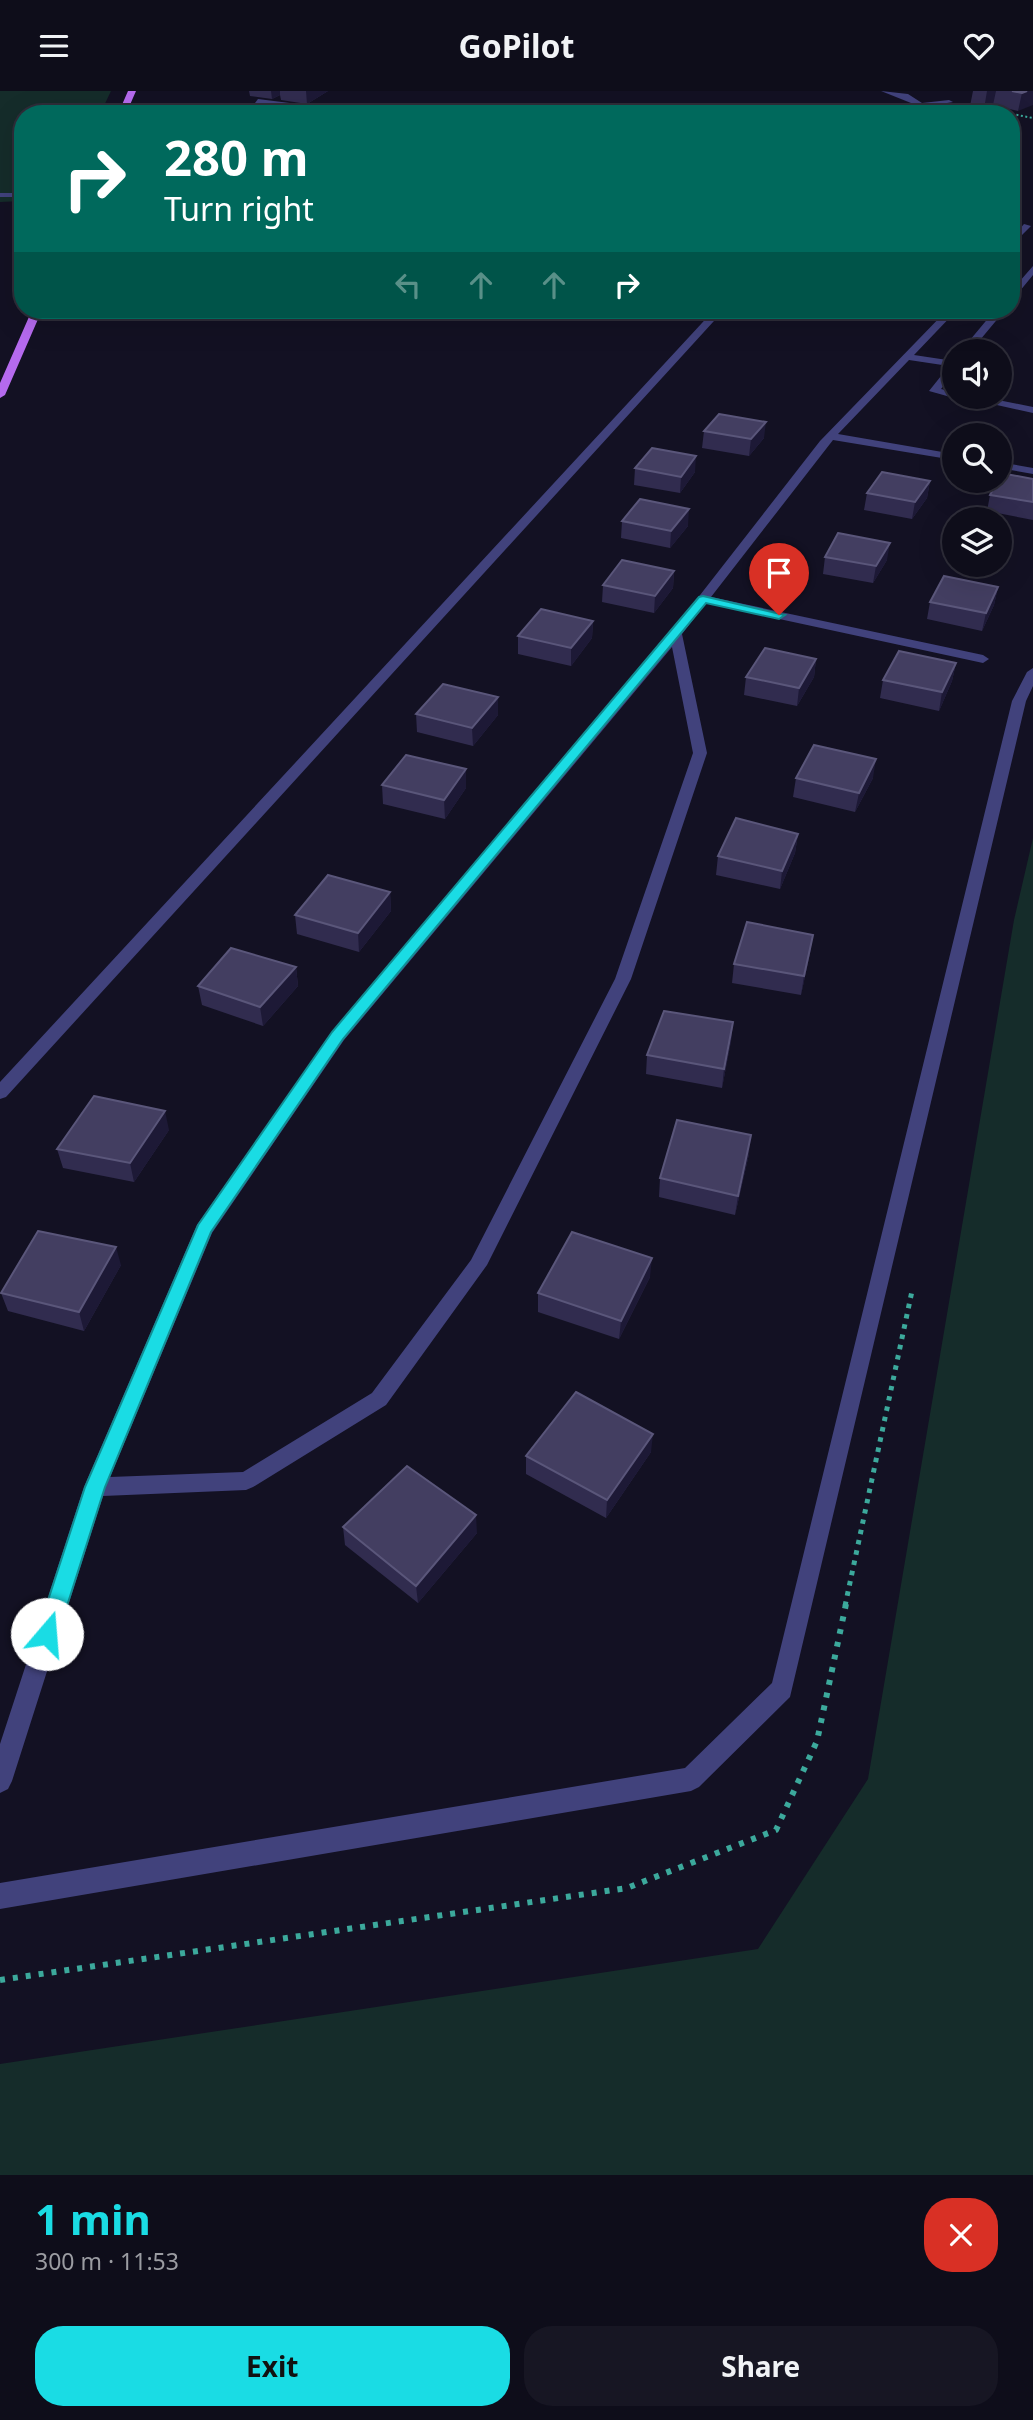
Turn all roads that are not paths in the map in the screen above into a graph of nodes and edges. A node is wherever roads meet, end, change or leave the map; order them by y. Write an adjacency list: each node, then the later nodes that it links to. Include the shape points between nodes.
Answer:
1 (885, 91): 5 (lane)
2 (258, 101): 4 (lane)
3 (949, 101): 5 (lane)
4 (290, 105)
5 (921, 105)
6 (1022, 268): 7 (lane)
7 (1033, 269): 8 (lane)
8 (1020, 285)
9 (33, 319): 18 (main road)
10 (711, 319): 29 (lane)
11 (943, 319): 14 (lane)
12 (992, 319): 13 (lane)
13 (976, 339)
14 (908, 357): 15 (lane); 21 (lane)
15 (942, 363)
16 (942, 381): 17 (lane, via 934,391)
17 (942, 393)
18 (0, 395)
19 (1012, 406): 20 (lane)
20 (1033, 410)
21 (831, 436): 22 (lane); 25 (lane)
22 (942, 455)
23 (1012, 467): 24 (lane)
24 (1033, 471)
25 (703, 599): 26 (lane); 27 (lane)
26 (676, 634): 30 (lane, via 338,1035 204,1230); 30 (lane, via 700,753 623,979 478,1265 379,1399 246,1481)
27 (983, 659)
28 (1033, 672): 32 (lane, via 1019,701 782,1689 691,1779)
29 (0, 1093)
30 (95, 1487): 31 (lane)
31 (0, 1781)
32 (0, 1896)

